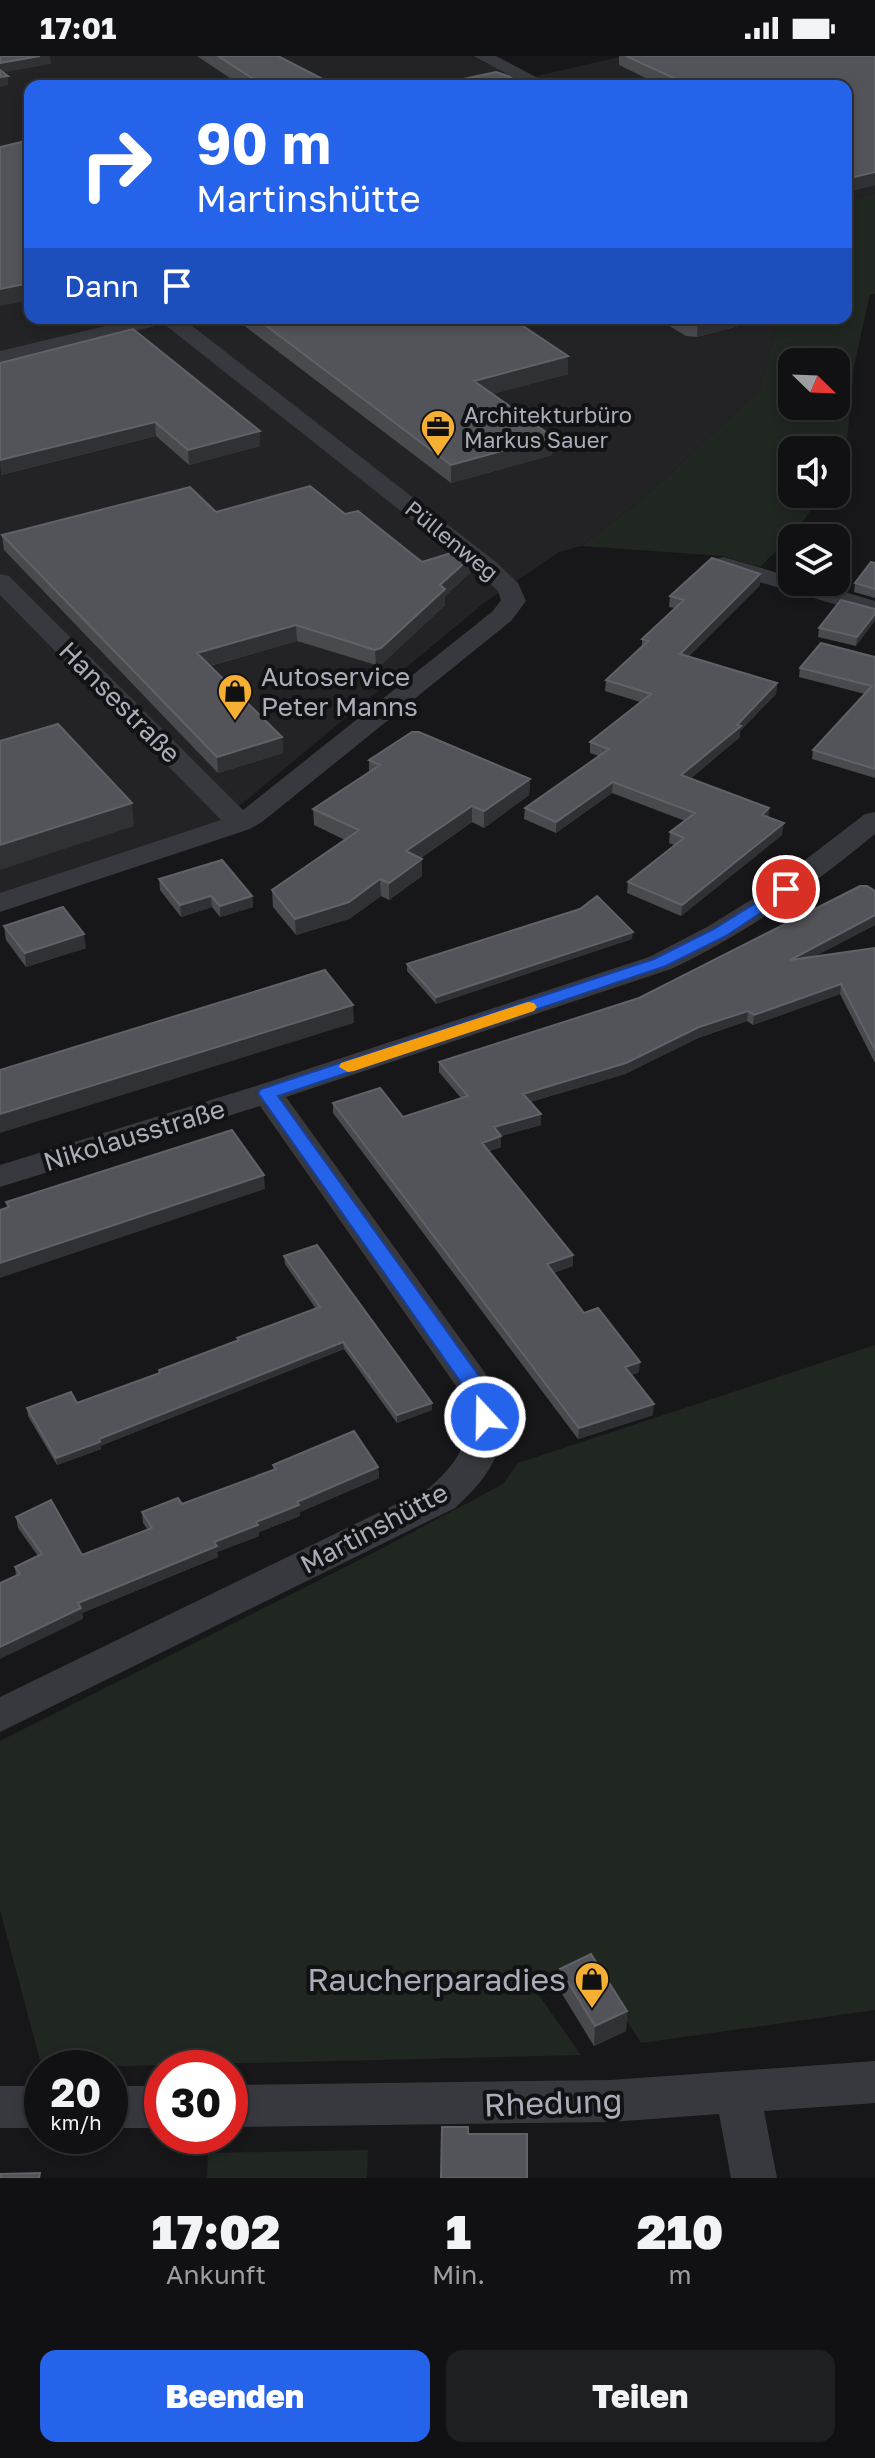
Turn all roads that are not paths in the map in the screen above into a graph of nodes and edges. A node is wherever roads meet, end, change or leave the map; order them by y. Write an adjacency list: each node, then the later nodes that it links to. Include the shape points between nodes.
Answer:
1 (482, 56): 2 (street)
2 (532, 80)
3 (141, 324): 5 (street)
4 (175, 324): 9 (street, Püllenweg, via 487,567 513,596 512,607 502,616)
5 (0, 357)
6 (724, 564): 8 (street)
7 (0, 581): 9 (street, Hansestraße)
8 (875, 609)
9 (240, 823): 11 (street, Püllenweg)
10 (873, 827): 12 (street, via 776,896 682,953)
11 (0, 903)
12 (267, 1093): 13 (street, Nikolausstraße); 14 (street, Martinshütte, via 472,1382 485,1417 474,1468 442,1498)
13 (0, 1176)
14 (0, 1716)
15 (875, 2082): 16 (street, Rhedung)
16 (738, 2093): 17 (street, Rhedung, via 519,2104); 20 (street)
17 (248, 2106)
18 (0, 2107): 19 (street)
19 (24, 2107)
20 (754, 2178)

